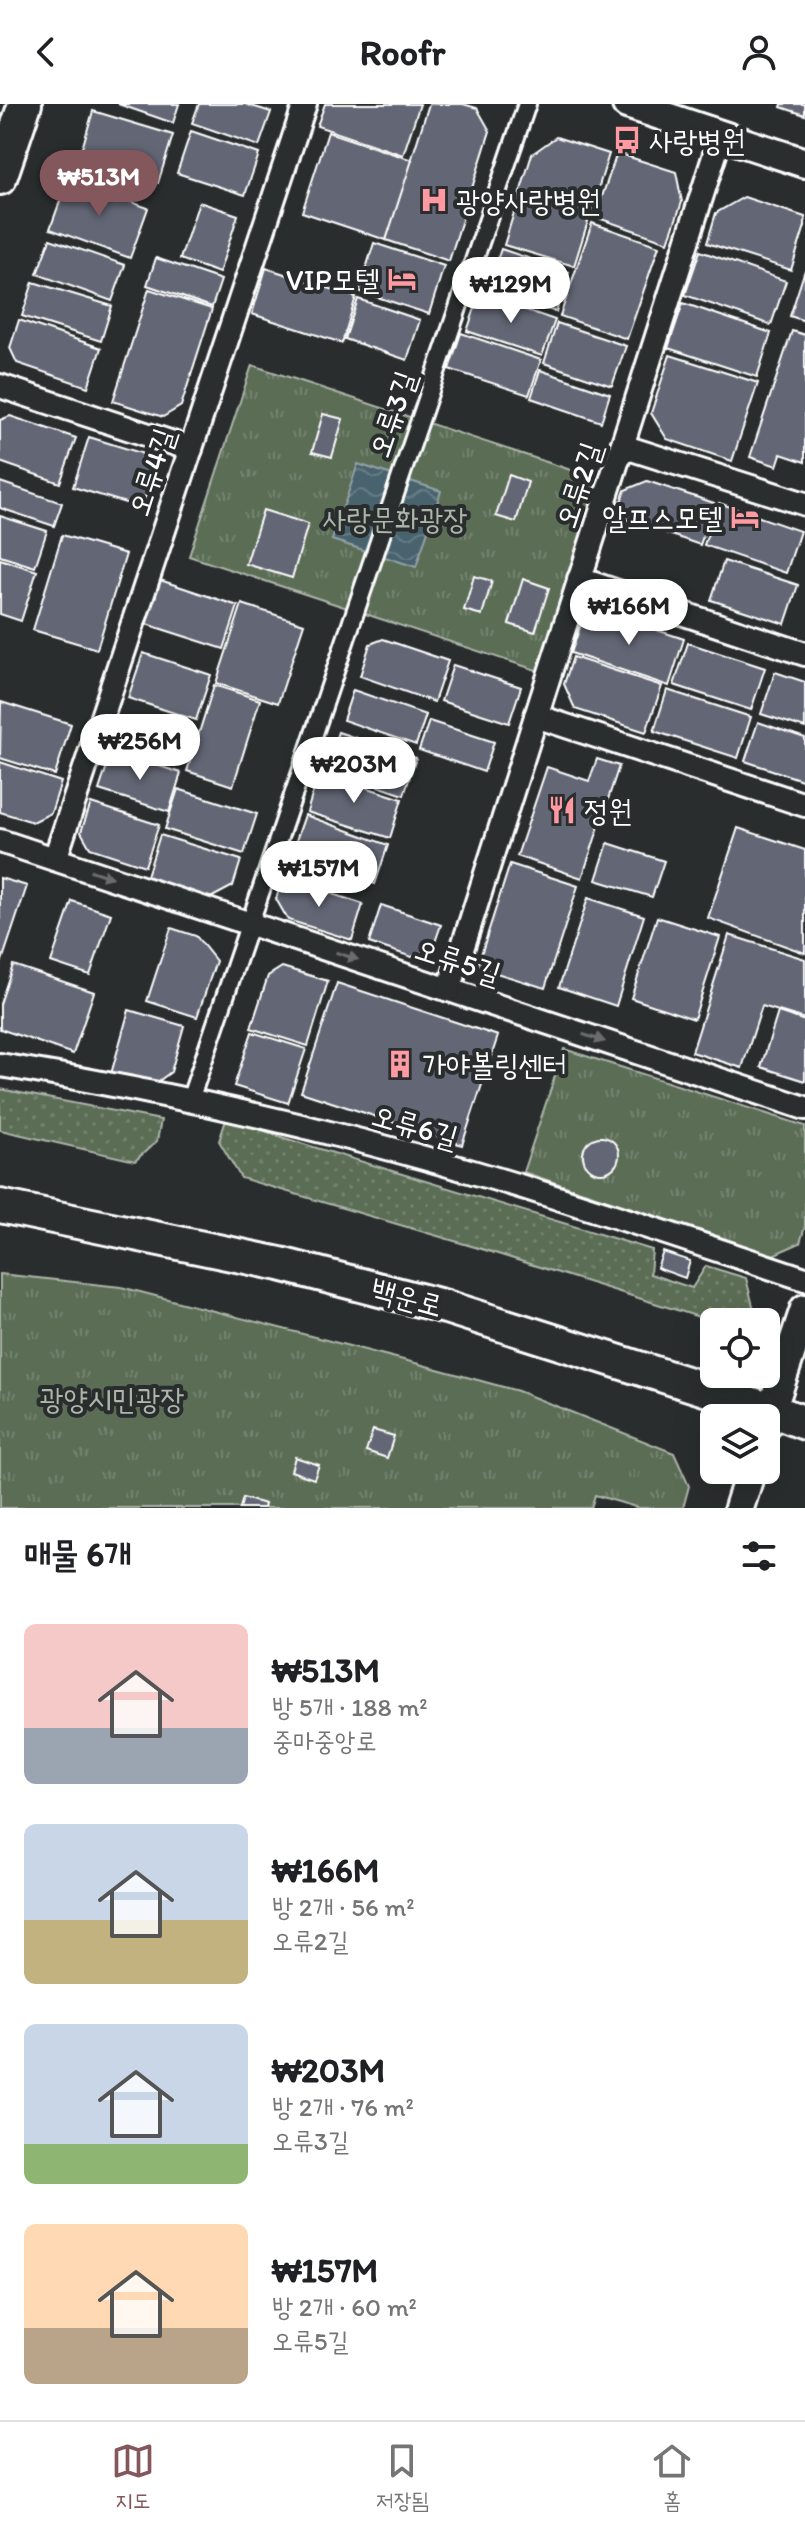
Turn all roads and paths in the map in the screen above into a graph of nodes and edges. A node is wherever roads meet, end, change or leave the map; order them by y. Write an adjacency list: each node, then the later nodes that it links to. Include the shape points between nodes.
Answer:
1 (25, 104): 7 (main road)
2 (305, 104): 10 (street, 오류4길)
3 (527, 104): 18 (street, 오류3길)
4 (627, 104): 5 (street)
5 (721, 135): 6 (street); 9 (street, 오류2길)
6 (805, 163)
7 (0, 178)
8 (0, 386): 10 (street)
9 (622, 446): 11 (street); 12 (street, 오류2길)
10 (191, 449): 17 (street, 오류4길)
11 (805, 504)
12 (579, 579): 13 (street); 14 (street, 오류2길)
13 (805, 654)
14 (536, 716): 15 (street); 19 (street, 오류2길)
15 (805, 805)
16 (0, 841): 17 (street, 오류5길)
17 (55, 859): 18 (street, 오류5길, one-way to 18)
18 (249, 924): 19 (street, 오류5길, one-way to 19); 21 (street, 오류3길)
19 (449, 990): 22 (street, 오류5길, one-way to 22)
20 (0, 1065): 21 (street, 오류6길)
21 (190, 1100): 24 (street, 오류6길, via 350,1138 562,1199)
22 (805, 1108)
23 (0, 1206): 26 (main road, 백운로, via 280,1264 401,1295)
24 (805, 1279)
25 (805, 1309): 27 (street)
26 (727, 1404)
27 (774, 1404)
28 (780, 1420): 29 (main road, 백운로)
29 (805, 1423)
30 (747, 1484): 31 (street)
31 (739, 1508)

